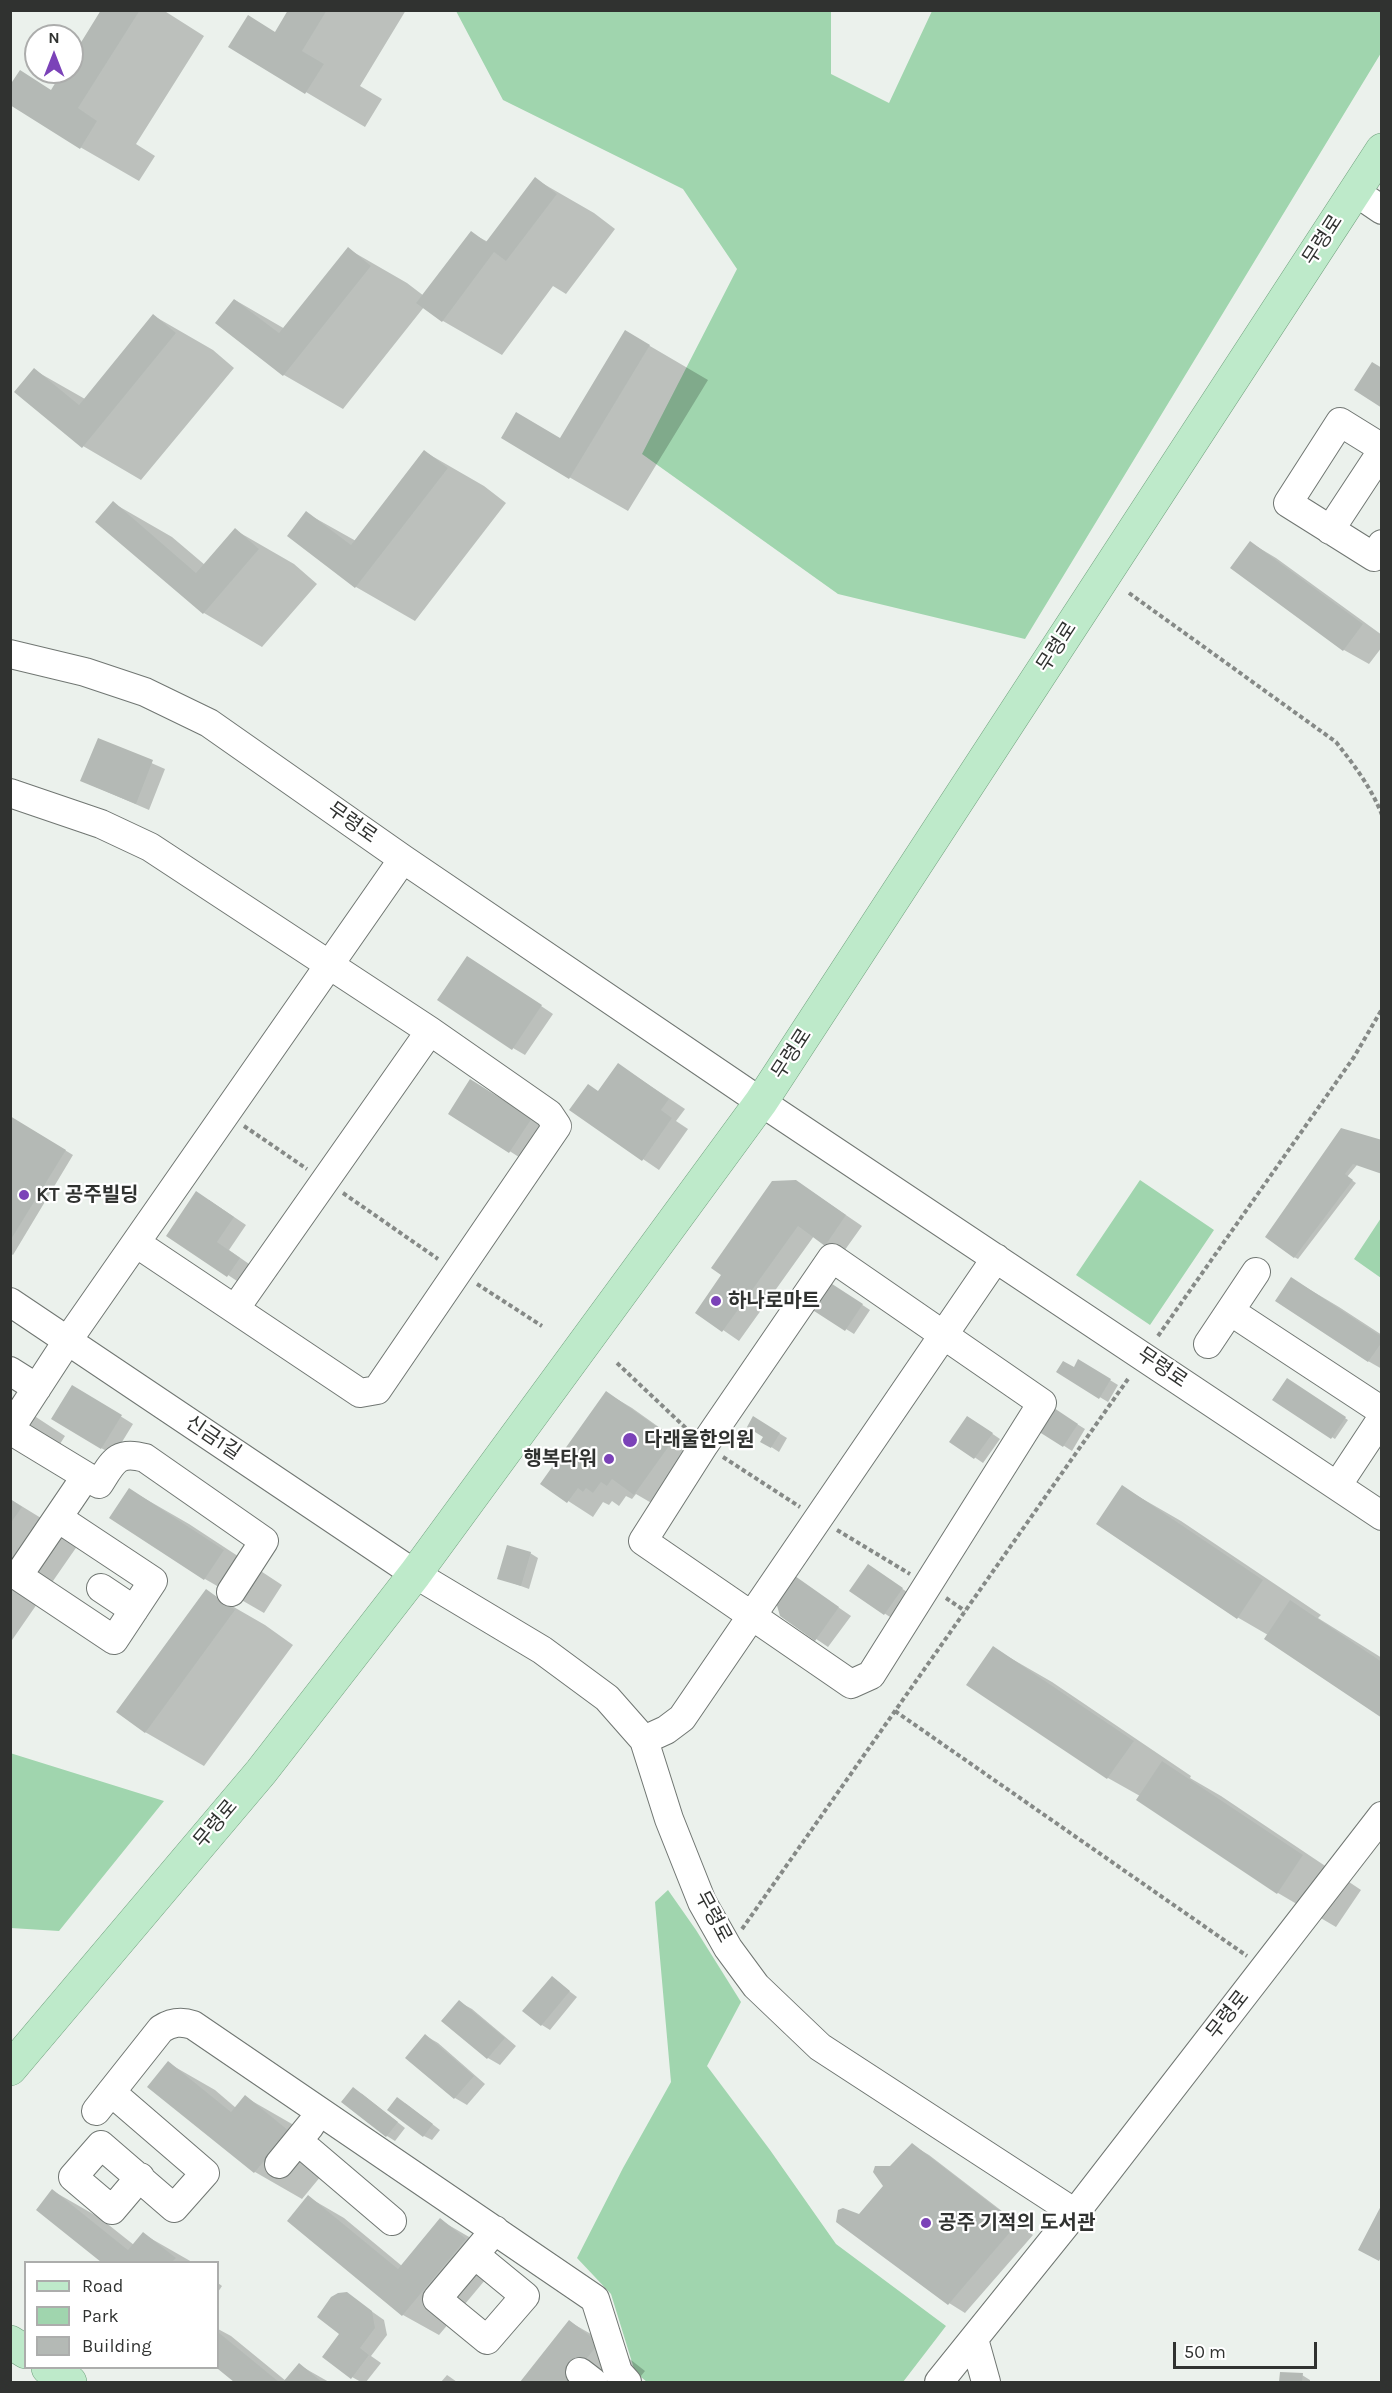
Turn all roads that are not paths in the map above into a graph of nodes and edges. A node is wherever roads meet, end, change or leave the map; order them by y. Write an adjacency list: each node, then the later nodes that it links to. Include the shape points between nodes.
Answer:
1 (1382, 150): 2 (main road, 무령로)
2 (1354, 191): 3 (street); 12 (main road, 무령로)
3 (1382, 210)
4 (1382, 449): 5 (street); 5 (street, via 1340,422 1288,503)
5 (1330, 530): 6 (street, via 1374,557)
6 (1382, 544)
7 (10, 654): 9 (street, 무령로, via 145,692 209,723)
8 (10, 793): 10 (street, via 101,824 150,847)
9 (403, 859): 10 (street); 12 (street, 무령로)
10 (330, 965): 11 (street); 13 (street)
11 (430, 1031): 17 (street); 17 (street, via 549,1114 557,1126 377,1390 360,1393)
12 (760, 1102): 14 (street, 무령로); 30 (main road, 무령로)
13 (136, 1243): 17 (street); 20 (street)
14 (996, 1258): 19 (street); 27 (street, 무령로)
15 (1256, 1272): 18 (street)
16 (10, 1302): 20 (street, 신금1길)
17 (235, 1309)
18 (1230, 1311): 21 (street); 24 (street)
19 (943, 1335): 35 (street); 35 (street, via 1042,1403 871,1675 851,1684); 35 (street, via 832,1258 704,1445 643,1541)
20 (68, 1340): 23 (street); 30 (street, 신금1길)
21 (1208, 1344)
22 (10, 1371): 23 (street)
23 (37, 1388): 25 (street)
24 (1380, 1423): 27 (street)
25 (10, 1429): 26 (street)
26 (86, 1476): 29 (street); 33 (street, via 99,1484 120,1457 132,1454 145,1458 264,1541)
27 (1337, 1486): 28 (street, 무령로)
28 (1382, 1516)
29 (58, 1518): 31 (street); 34 (street, via 153,1581)
30 (416, 1574): 36 (street, 무령로, via 551,1657 607,1698); 38 (main road, 무령로, via 261,1772)
31 (14, 1582): 34 (street, via 114,1640)
32 (101, 1588): 34 (street)
33 (231, 1592)
34 (134, 1610)
35 (754, 1616): 36 (street, via 682,1718)
36 (644, 1740): 43 (street, 무령로, via 669,1819 702,1902 728,1948 756,1986 820,2047)
37 (1382, 1816): 43 (street, 무령로)
38 (10, 2069)
39 (321, 2112): 40 (street); 42 (street, via 193,2025 168,2025 104,2102 205,2173 174,2208); 45 (street)
40 (298, 2141): 41 (street); 44 (street)
41 (279, 2164)
42 (140, 2177)
43 (1075, 2214): 47 (street, 무령로)
44 (392, 2221)
45 (495, 2230): 46 (street); 51 (street, via 595,2299)
46 (476, 2255)
47 (974, 2339): 53 (street, 무령로); 54 (street)
48 (10, 2342): 49 (main road)
49 (24, 2351)
50 (51, 2369): 52 (main road)
51 (605, 2378)
52 (70, 2382)
53 (939, 2382)
54 (986, 2382)

